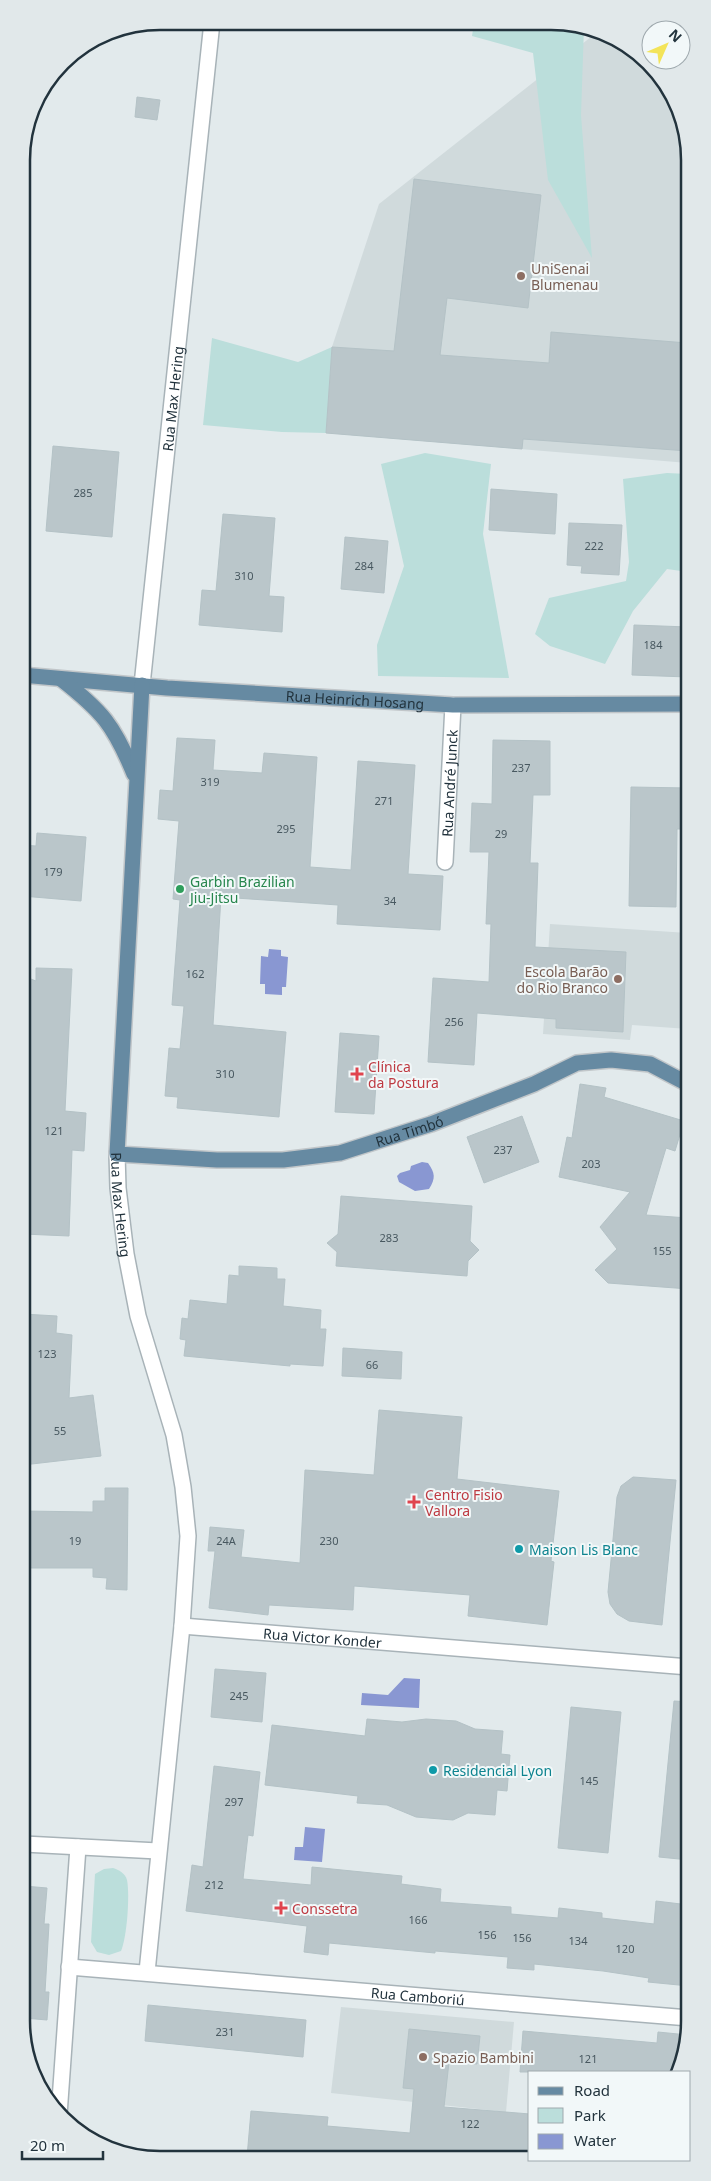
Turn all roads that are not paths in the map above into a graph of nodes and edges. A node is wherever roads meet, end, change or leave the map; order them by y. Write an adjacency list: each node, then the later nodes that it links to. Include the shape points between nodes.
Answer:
1 (211, 30): 4 (street, Rua Max Hering)
2 (30, 676): 3 (main road, Rua Heinrich Hosang)
3 (60, 678): 4 (main road, Rua Heinrich Hosang); 7 (main road, Rua Max Hering, via 109,722)
4 (142, 686): 6 (main road, Rua Heinrich Hosang); 7 (main road, Rua Max Hering)
5 (681, 704): 6 (main road, Rua Heinrich Hosang)
6 (453, 705): 8 (street, Rua André Junck)
7 (136, 778): 10 (main road, Rua Max Hering)
8 (445, 862)
9 (681, 1080): 10 (main road, Rua Timbó, via 650,1064 611,1060 577,1063 534,1084 431,1124 340,1153 283,1160)
10 (117, 1154): 11 (street, Rua Max Hering, via 126,1254 138,1316 174,1435 183,1487 188,1536)
11 (182, 1626): 12 (street, Rua Victor Konder); 15 (street)
12 (681, 1666)
13 (30, 1844): 14 (street)
14 (78, 1847): 15 (street); 16 (street)
15 (158, 1851): 17 (street)
16 (70, 1966): 17 (street, Rua Camboriú); 19 (street)
17 (147, 1972): 18 (street, Rua Camboriú)
18 (681, 2017)
19 (61, 2104)

